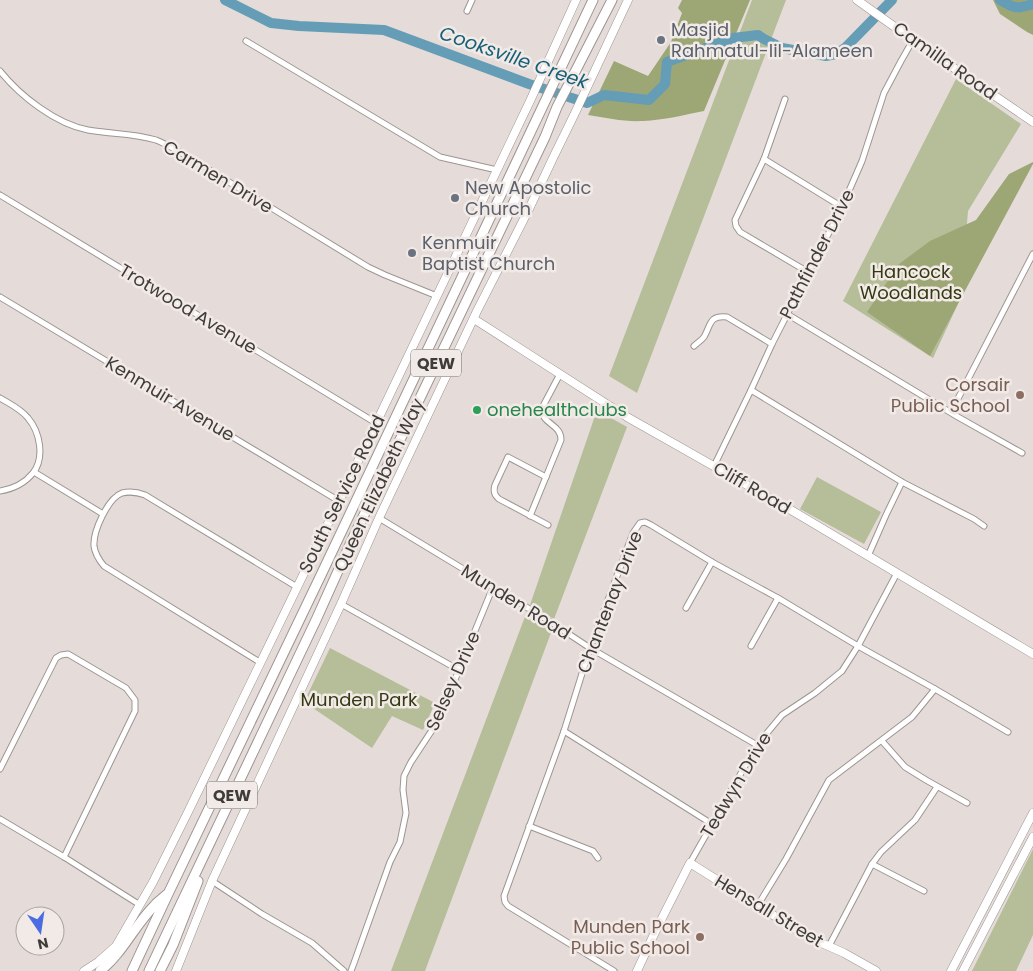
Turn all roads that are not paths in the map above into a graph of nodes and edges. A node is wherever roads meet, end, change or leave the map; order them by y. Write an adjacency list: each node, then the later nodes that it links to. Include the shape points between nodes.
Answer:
1 (472, 0): 7 (street)
2 (576, 0): 14 (street, South Service Road)
3 (593, 0): 76 (highway, Queen Elizabeth Way / QEW)
4 (612, 0): 66 (highway, Queen Elizabeth Way / QEW, via 557,107)
5 (628, 0): 22 (street)
6 (857, 0): 8 (street, Camilla Road)
7 (466, 11)
8 (913, 40): 12 (street, Camilla Road); 16 (street, Pathfinder Drive, via 884,93 862,161)
9 (246, 41): 14 (street, via 440,157)
10 (0, 71): 19 (street, Carmen Drive, via 21,93 54,117 79,128 156,140 368,267)
11 (786, 99): 13 (street)
12 (1033, 122)
13 (764, 159): 16 (street); 18 (street, via 735,220 736,226 740,232)
14 (497, 170): 19 (street, South Service Road)
15 (0, 195): 29 (street, Trotwood Avenue)
16 (842, 207): 18 (street, Pathfinder Drive)
17 (1033, 254): 28 (street)
18 (808, 272): 21 (street, Pathfinder Drive)
19 (437, 296): 29 (street, South Service Road)
20 (0, 297): 36 (street, Kenmuir Avenue)
21 (787, 314): 23 (street, Pathfinder Drive); 28 (street)
22 (474, 319): 25 (street, Cliff Road); 39 (street)
23 (772, 344): 24 (street, via 722,316 711,321 703,339); 26 (street, Pathfinder Drive)
24 (694, 346)
25 (560, 374): 31 (street, Cliff Road, via 626,417); 33 (street, via 542,410 544,418 562,437)
26 (751, 390): 31 (street, Pathfinder Drive); 34 (street)
27 (0, 398): 32 (street, via 22,412 34,426 40,454)
28 (951, 412): 30 (street)
29 (376, 423): 36 (street, South Service Road)
30 (1022, 452)
31 (714, 466): 42 (street, Cliff Road)
32 (34, 472): 35 (street, via 18,485); 37 (street)
33 (546, 476): 38 (street); 38 (street, via 508,457 495,486 499,499)
34 (902, 482): 41 (street); 42 (street)
35 (0, 491)
36 (339, 501): 45 (street, South Service Road)
37 (103, 514): 45 (street, via 117,495 140,493); 54 (street, via 94,546 104,566)
38 (530, 516): 40 (street)
39 (379, 518): 46 (street, Munden Road); 48 (street)
40 (548, 525)
41 (984, 526)
42 (868, 556): 44 (street, Cliff Road)
43 (712, 562): 47 (street, Chantenay Drive); 49 (street); 52 (street, Chantenay Drive, via 651,525 640,523 633,533)
44 (897, 573): 51 (street, Tedwyn Drive); 53 (street, Cliff Road)
45 (297, 587): 54 (street, South Service Road)
46 (493, 587): 52 (street, Munden Road); 55 (street, Selsey Drive)
47 (778, 598): 50 (street); 51 (street, Chantenay Drive)
48 (341, 604): 55 (street); 74 (street)
49 (686, 608)
50 (751, 646)
51 (858, 646): 56 (street, Chantenay Drive); 60 (street, Tedwyn Drive, via 842,671 782,716)
52 (590, 648): 57 (street, Chantenay Drive); 60 (street, Munden Road)
53 (1033, 654)
54 (261, 662): 77 (street, South Service Road)
55 (459, 670): 87 (street, Selsey Drive, via 438,722 404,776 406,813 400,842)
56 (935, 689): 58 (street, Chantenay Drive); 59 (street, via 912,717)
57 (564, 731): 67 (street); 68 (street, Chantenay Drive)
58 (1008, 732)
59 (882, 740): 62 (street, via 905,766); 78 (street, via 829,780)
60 (757, 745): 67 (street, Tedwyn Drive)
61 (0, 769): 70 (street, via 56,658 61,654 68,654 126,688 135,700 135,711)
62 (937, 786): 63 (street); 73 (street, via 915,820)
63 (968, 802)
64 (1033, 813): 91 (street)
65 (0, 819): 70 (street)
66 (220, 823): 83 (highway, Queen Elizabeth Way / QEW); 84 (highway)
67 (712, 824): 72 (street, Tedwyn Drive)
68 (529, 826): 71 (street, via 593,851); 88 (street, Chantenay Drive, via 504,896 505,902)
69 (1033, 837): 92 (street)
70 (64, 857): 77 (street)
71 (598, 858)
72 (690, 863): 78 (street, Hensall Street); 89 (street, Tedwyn Drive)
73 (872, 864): 75 (street); 79 (street)
74 (212, 881): 85 (street); 86 (street, via 312,943)
75 (924, 891)
76 (168, 894): 81 (highway, via 153,906 122,949); 82 (highway, Queen Elizabeth Way / QEW)
77 (140, 905): 80 (street, South Service Road, via 116,946)
78 (758, 905): 79 (street, Hensall Street, via 808,937)
79 (829, 946): 90 (street, Hensall Street)
80 (84, 971)
81 (100, 971)
82 (132, 971)
83 (149, 971)
84 (160, 971)
85 (176, 971)
86 (344, 971)
87 (351, 971)
88 (614, 971)
89 (637, 971)
90 (876, 971)
91 (951, 971)
92 (963, 971)

